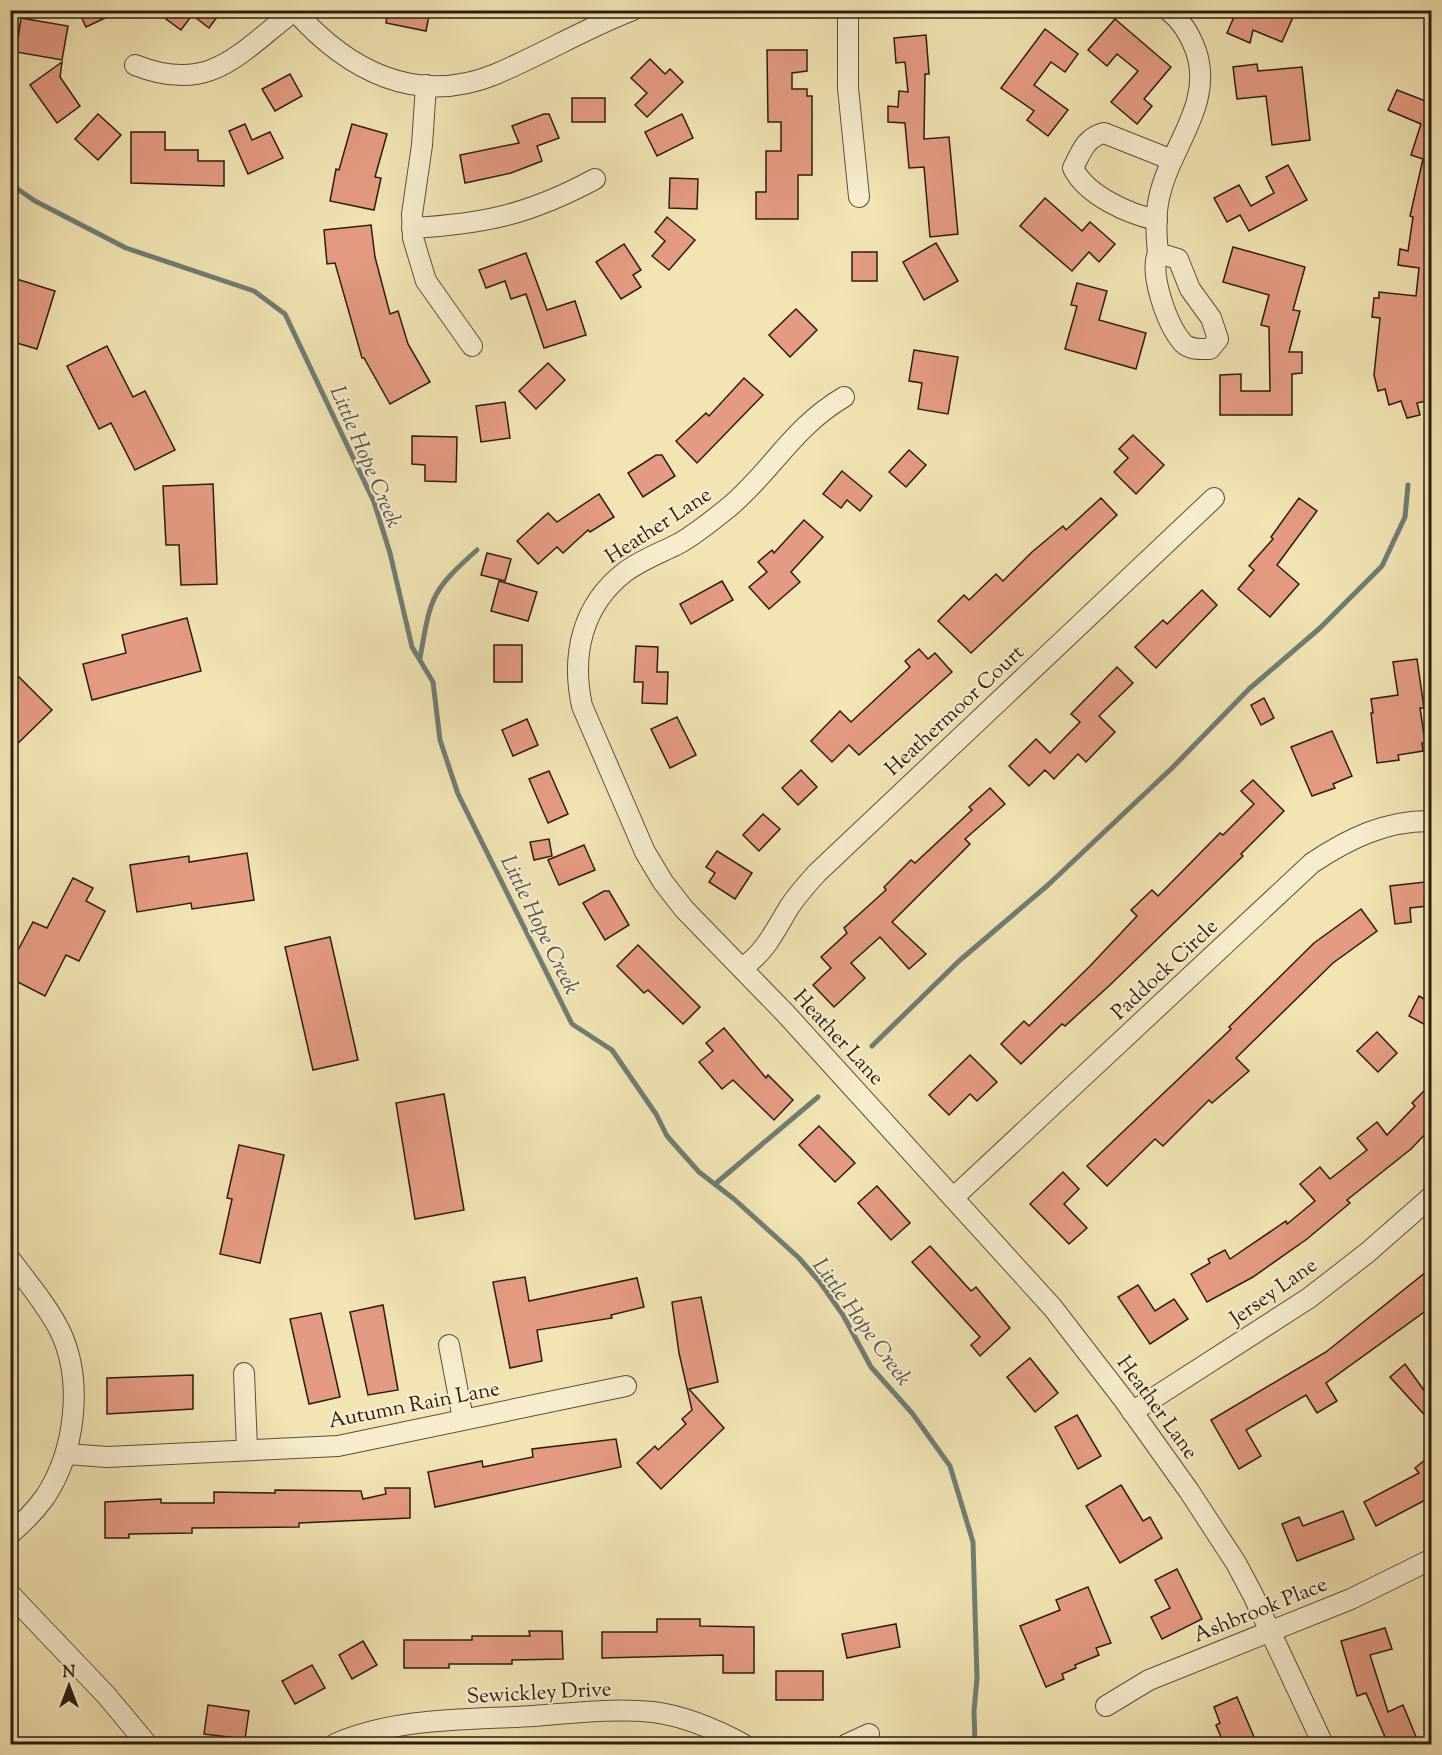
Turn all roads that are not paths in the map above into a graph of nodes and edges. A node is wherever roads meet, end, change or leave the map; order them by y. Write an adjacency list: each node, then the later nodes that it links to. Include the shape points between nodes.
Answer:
1 (633, 10): 6 (street, via 494,75 466,83)
2 (848, 10): 9 (street, via 848,88)
3 (294, 11): 5 (street, via 220,67 201,75 176,77); 6 (street, via 343,57 400,82)
4 (1178, 13): 7 (street, via 1191,36 1202,70 1199,101)
5 (135, 65)
6 (426, 85): 11 (street)
7 (1172, 160): 10 (street, via 1159,198); 10 (street, via 1104,133 1089,141 1073,168 1078,179 1099,194 1137,216)
8 (595, 179): 11 (street, via 552,202 517,214 454,226)
9 (859, 197)
10 (1157, 220): 12 (street)
11 (412, 228): 13 (street, via 426,281)
12 (1158, 253): 12 (street, via 1154,264 1167,315 1183,343 1193,349 1210,349 1218,339 1211,318 1190,290 1178,259)
13 (472, 346)
14 (844, 397): 17 (street, Heather Lane, via 799,430 729,507 679,544 634,566 607,588 593,609 578,647 577,683 582,706 645,852 684,909)
15 (1215, 498): 17 (street, Heathermoor Court, via 817,873 793,902 768,945)
16 (1431, 821): 19 (street, Paddock Circle, via 1386,826 1357,836 1312,863)
17 (742, 968): 19 (street, Heather Lane)
18 (1431, 1196): 24 (street, Jersey Lane, via 1309,1298)
19 (953, 1198): 24 (street, Heather Lane, via 1061,1317)
20 (10, 1259): 27 (street, via 59,1330 68,1353 72,1407)
21 (449, 1345): 25 (street)
22 (244, 1373): 26 (street)
23 (626, 1386): 25 (street, Autumn Rain Lane)
24 (1132, 1412): 31 (street, Heather Lane, via 1236,1563)
25 (463, 1419): 26 (street, Autumn Rain Lane, via 394,1437 338,1446)
26 (247, 1449): 27 (street, Autumn Rain Lane, via 107,1457)
27 (67, 1454): 28 (street, via 46,1496)
28 (10, 1534)
29 (1431, 1559): 31 (street, Ashbrook Place, via 1351,1599)
30 (10, 1594): 35 (street)
31 (1270, 1630): 32 (street, Ashbrook Place, via 1149,1680); 39 (street, Heather Lane)
32 (1106, 1706)
33 (869, 1734): 38 (street)
34 (716, 1738): 36 (street, Sewickley Drive, via 684,1718 617,1710 415,1723); 37 (street, Sewickley Drive)
35 (147, 1744)
36 (336, 1744)
37 (743, 1744)
38 (847, 1744)
39 (1323, 1744)

